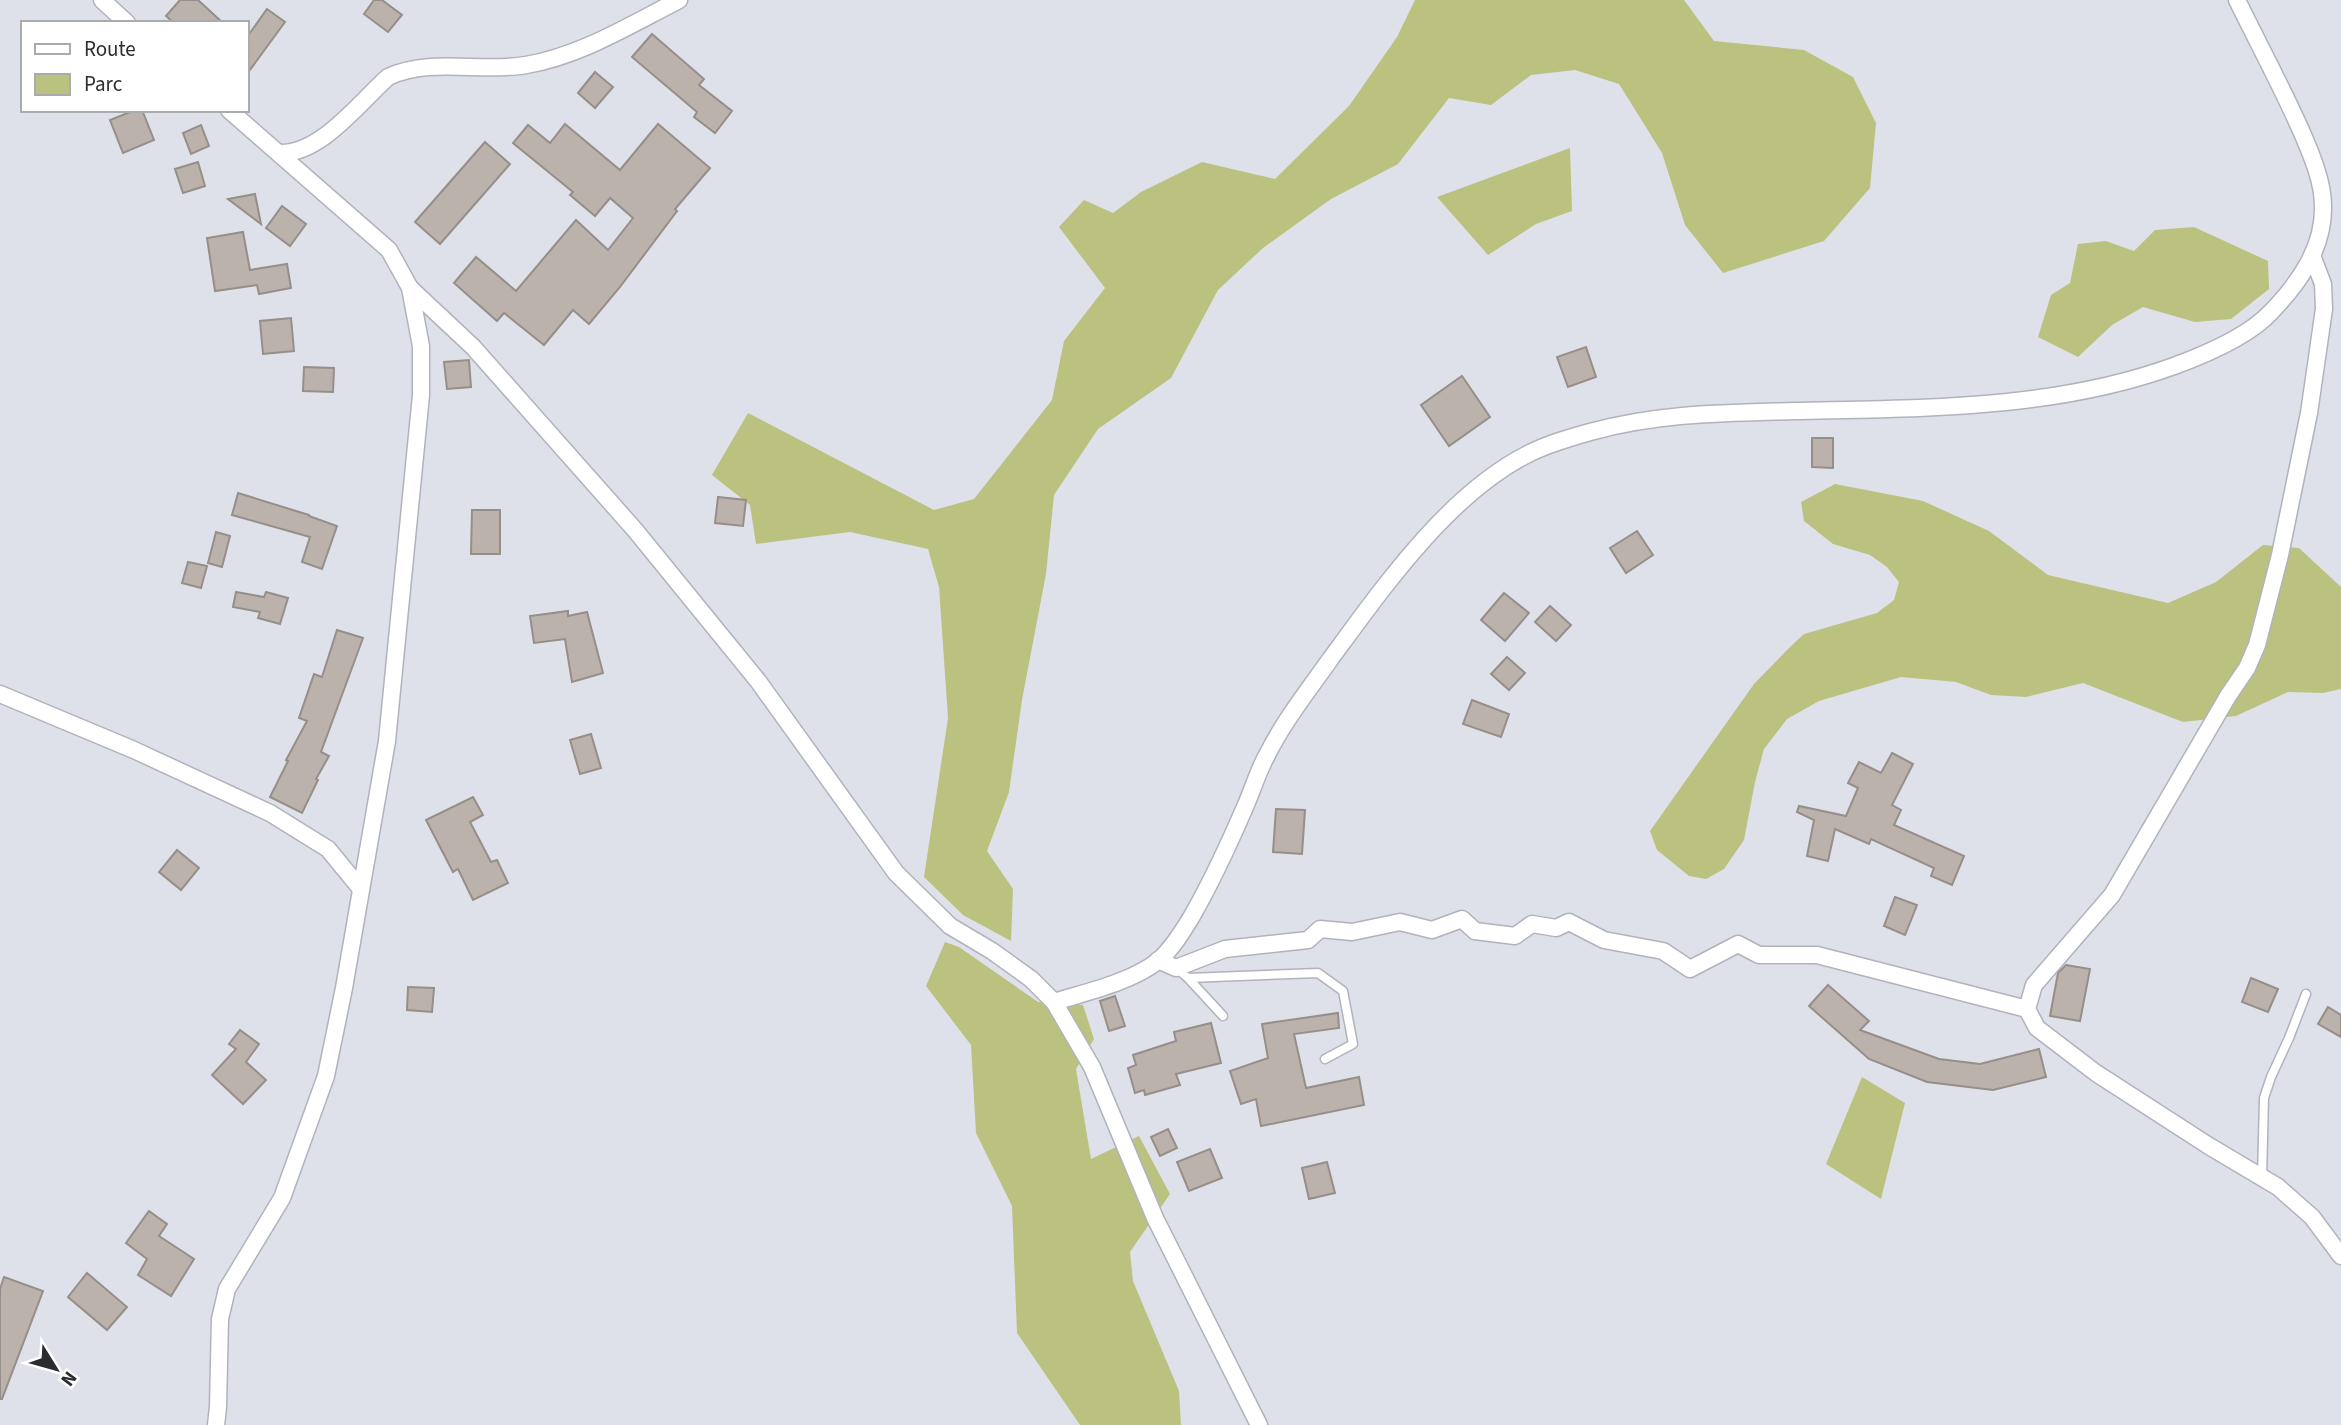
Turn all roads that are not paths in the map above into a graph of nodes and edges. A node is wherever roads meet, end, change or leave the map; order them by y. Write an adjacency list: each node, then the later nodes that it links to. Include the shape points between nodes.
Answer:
1 (102, 0): 4 (street)
2 (679, 0): 6 (street, via 562,57 525,66 402,70 388,77 314,144)
3 (2237, 0): 7 (street, via 2314,160 2324,203)
4 (125, 21)
5 (231, 112): 6 (street)
6 (279, 153): 8 (street, via 389,250)
7 (2313, 258): 11 (street, via 2268,316 2213,352 2100,389 1950,406 1694,414 1629,422 1530,453 1492,476 1443,518 1292,712 1265,757 1200,901 1181,935); 15 (street, via 2323,284 2319,348 2285,529 2257,645 2119,885 2034,985)
8 (410, 288): 10 (street, via 421,346 421,396 387,741); 14 (street, via 473,347 635,530 758,681 896,873 950,926 1031,979)
9 (0, 694): 10 (street, via 270,813 328,849)
10 (360, 888): 20 (street, via 326,1076 282,1198 226,1289 220,1319)
11 (1158, 960): 12 (street); 14 (street, via 1118,982)
12 (1182, 973): 15 (street, via 1225,949 1307,940 1320,929 1352,932 1400,922 1432,930 1462,919 1475,931 1515,936 1532,925 1556,928 1569,922 1604,940 1663,951 1689,970 1738,944 1759,955 1817,955); 16 (lane); 17 (lane, via 1318,973 1343,991 1353,1044)
13 (2306, 993): 18 (lane, via 2264,1098)
14 (1054, 1002): 21 (street, via 1092,1067 1155,1218)
15 (2027, 1009): 18 (street, via 2037,1028 2096,1073)
16 (1223, 1016)
17 (1325, 1059)
18 (2262, 1178): 19 (street, via 2312,1217)
19 (2341, 1256)
20 (216, 1425)
21 (1259, 1425)

